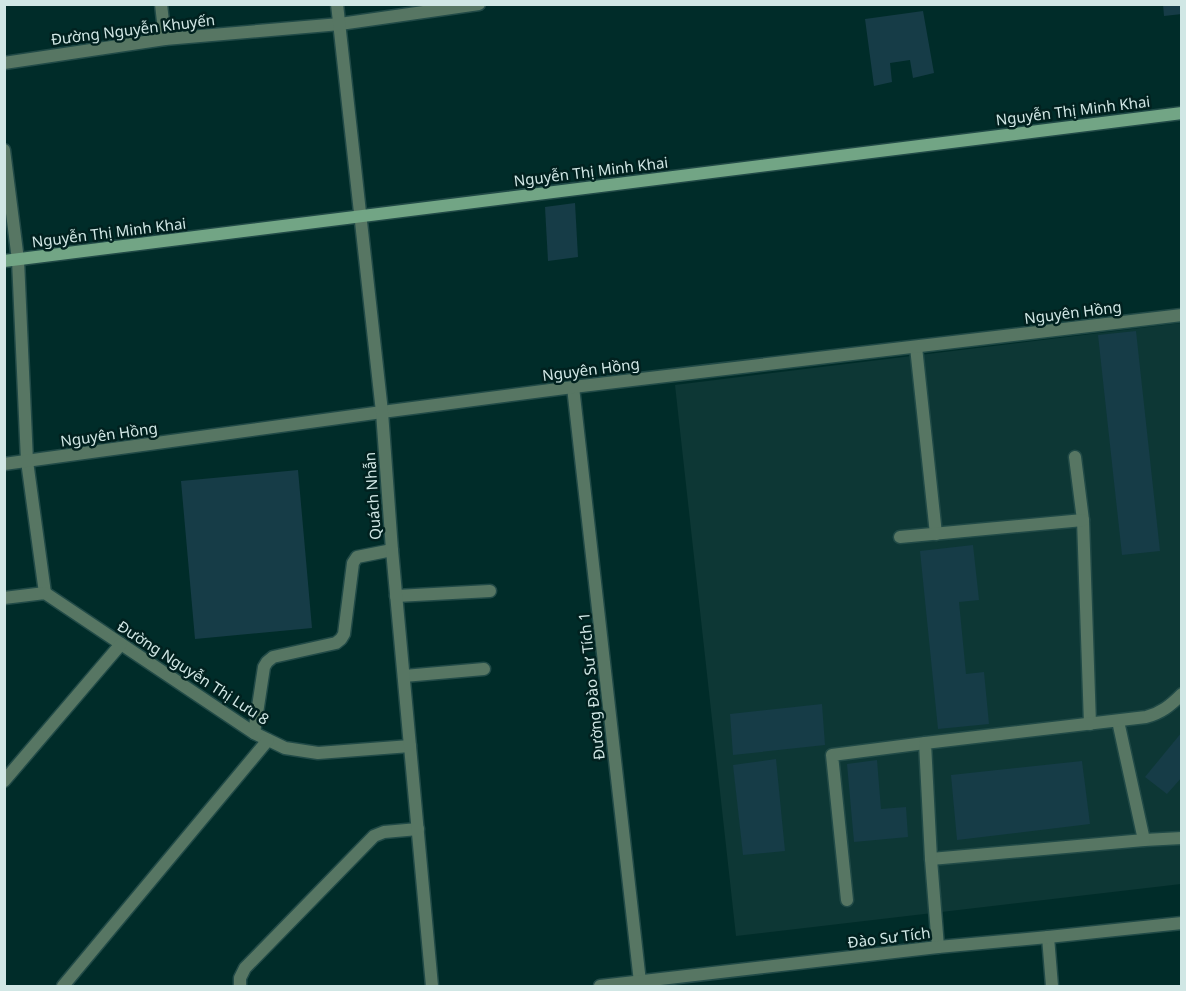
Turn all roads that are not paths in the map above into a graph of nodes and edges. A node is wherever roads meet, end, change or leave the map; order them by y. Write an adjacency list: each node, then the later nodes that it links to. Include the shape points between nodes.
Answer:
1 (161, 4): 5 (street)
2 (337, 4): 4 (street, Quách Nhẫn)
3 (479, 4): 4 (street, Đường Nguyễn Khuyến)
4 (340, 24): 5 (street, Đường Nguyễn Khuyến); 9 (street, Quách Nhẫn)
5 (165, 39): 6 (street, Đường Nguyễn Khuyến)
6 (4, 63)
7 (1182, 113): 9 (main road, Nguyễn Thị Minh Khai)
8 (4, 150): 10 (street)
9 (361, 216): 10 (main road, Nguyễn Thị Minh Khai); 15 (street, Quách Nhẫn)
10 (18, 260): 11 (main road, Nguyễn Thị Minh Khai); 17 (street)
11 (4, 261)
12 (1182, 315): 13 (street, Nguyên Hồng)
13 (916, 347): 14 (street, Nguyên Hồng); 20 (street)
14 (573, 387): 15 (street, Nguyên Hồng); 46 (street, Đường Đào Sư Tích 1)
15 (382, 412): 17 (street, Nguyên Hồng); 22 (street, Quách Nhẫn)
16 (1075, 457): 19 (street)
17 (27, 461): 18 (street, Nguyên Hồng); 24 (street)
18 (4, 464)
19 (1083, 520): 20 (street); 32 (street)
20 (936, 534): 21 (street)
21 (900, 537)
22 (392, 550): 25 (street, Quách Nhẫn); 33 (street, via 354,560 341,639 267,662)
23 (490, 591): 25 (street)
24 (45, 593): 26 (street); 27 (street, Đường Nguyễn Thị Lưu 8)
25 (396, 596): 29 (street, Quách Nhẫn)
26 (4, 598)
27 (121, 644): 33 (street, Đường Nguyễn Thị Lưu 8); 37 (street)
28 (484, 669): 29 (street)
29 (404, 676): 36 (street, Quách Nhẫn)
30 (1182, 694): 31 (street, via 1159,713)
31 (1118, 721): 32 (street); 40 (street)
32 (1090, 724): 35 (street)
33 (254, 733): 34 (street, Đường Nguyễn Thị Lưu 8)
34 (268, 740): 36 (street, Đường Nguyễn Thị Lưu 8, via 285,748 318,753); 47 (street)
35 (925, 743): 41 (street); 42 (street, via 832,755)
36 (410, 746): 38 (street, Quách Nhẫn)
37 (4, 781)
38 (418, 829): 48 (street, via 374,836 245,968); 49 (street, Quách Nhẫn)
39 (1182, 838): 40 (street)
40 (1144, 840): 41 (street)
41 (931, 859): 45 (street)
42 (847, 900)
43 (1182, 922): 44 (street, Đào Sư Tích)
44 (1048, 937): 45 (street, Đào Sư Tích); 51 (street)
45 (938, 947): 46 (street, Đào Sư Tích)
46 (640, 982): 50 (street, Đào Sư Tích)
47 (63, 987)
48 (240, 987)
49 (432, 987)
50 (600, 987)
51 (1052, 987)

